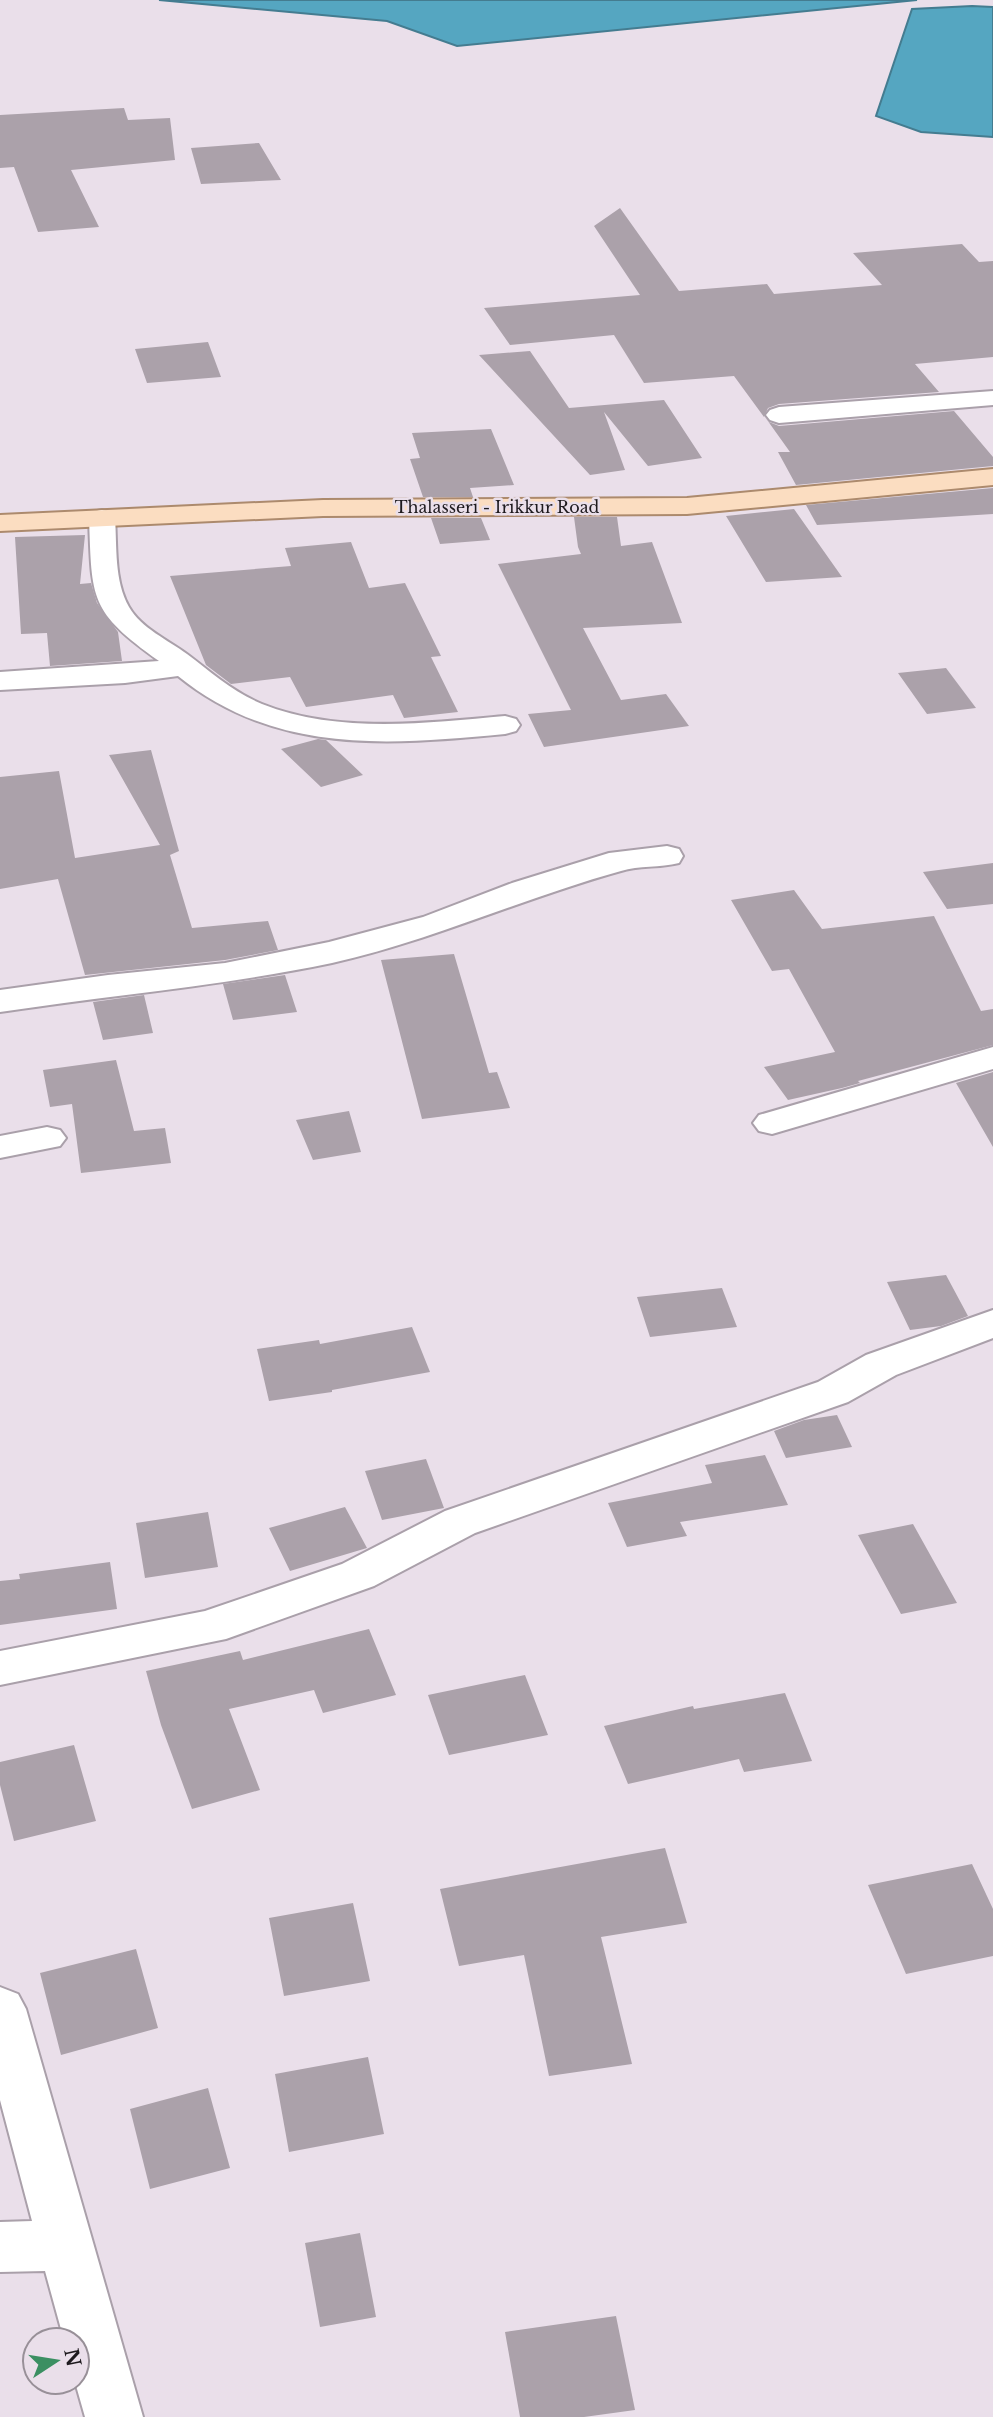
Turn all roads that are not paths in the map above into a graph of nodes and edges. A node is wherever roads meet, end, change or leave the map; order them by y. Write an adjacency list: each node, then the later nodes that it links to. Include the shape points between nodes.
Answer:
1 (993, 398): 2 (street)
2 (779, 415)
3 (993, 477): 4 (main road, Thalasseri - Irikkur Road, via 687,506 323,508)
4 (102, 517): 5 (main road, Thalasseri - Irikkur Road); 6 (street, via 107,589 115,608 128,624)
5 (0, 523)
6 (184, 666): 7 (street); 8 (street, via 220,694 264,715 313,725 376,733)
7 (0, 681)
8 (505, 724)
9 (667, 856): 10 (street, via 621,860 435,924 332,952 225,973)
10 (0, 1001)
11 (993, 1058): 12 (street)
12 (772, 1123)
13 (47, 1138): 14 (street)
14 (0, 1147)
15 (993, 1323): 16 (street, via 881,1365 833,1392 460,1522 358,1575 210,1627)
16 (0, 1668)
17 (0, 2009): 18 (street)
18 (64, 2245): 19 (street); 20 (street)
19 (0, 2248)
20 (114, 2417)

